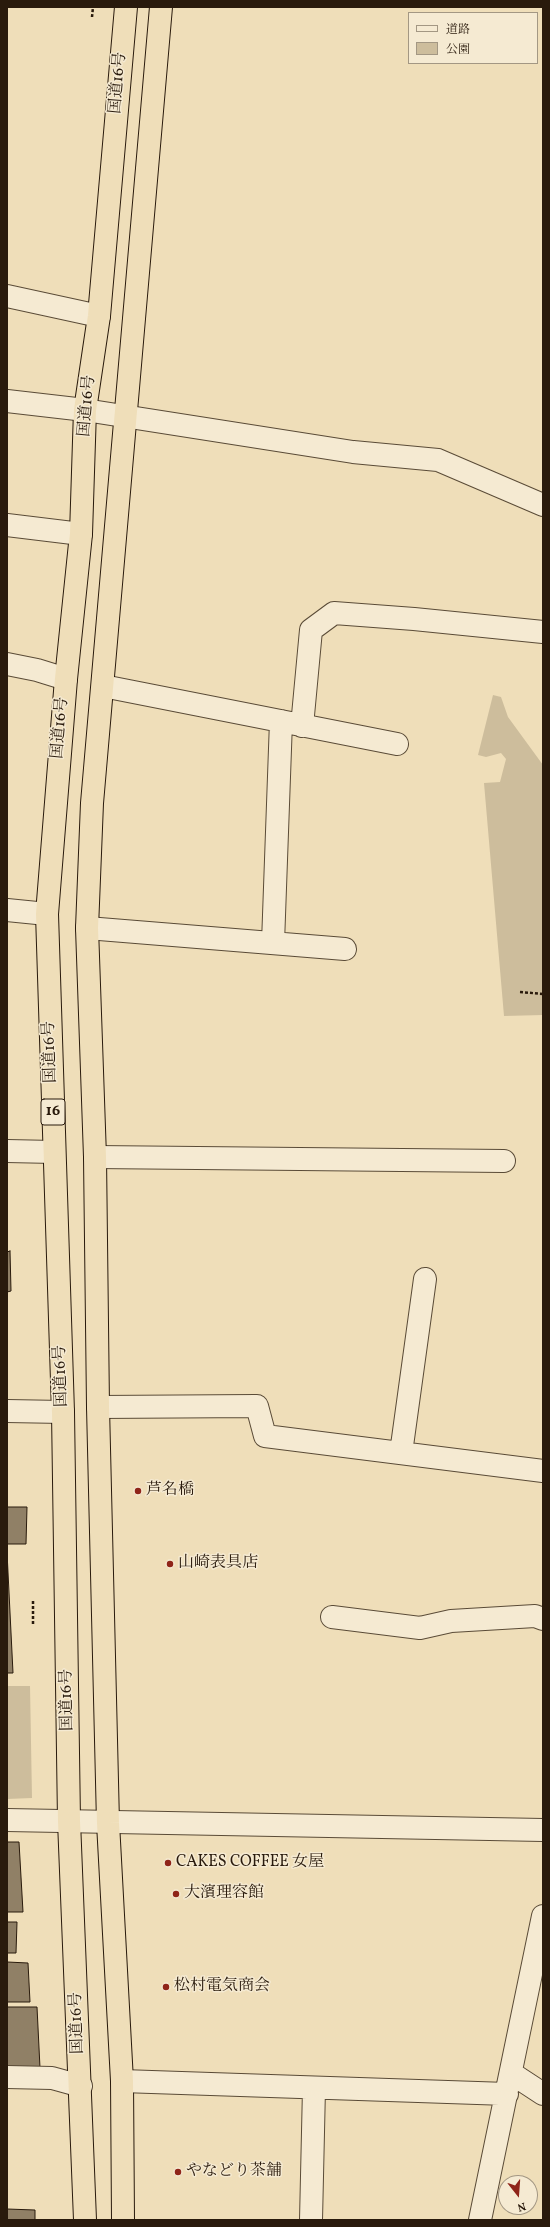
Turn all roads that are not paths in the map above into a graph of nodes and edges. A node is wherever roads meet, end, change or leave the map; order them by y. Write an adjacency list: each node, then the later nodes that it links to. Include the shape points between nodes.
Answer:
1 (126, 7): 4 (highway, 国道16号 / 16)
2 (161, 7): 7 (highway)
3 (7, 296): 4 (street)
4 (99, 316): 6 (highway, 国道16号 / 16)
5 (7, 401): 6 (street)
6 (85, 410): 7 (street); 10 (highway, 国道16号 / 16)
7 (125, 418): 8 (street, via 353,452 438,460); 14 (highway)
8 (543, 505)
9 (7, 525): 10 (street)
10 (81, 534): 13 (highway, 国道16号 / 16)
11 (543, 632): 16 (street, via 334,613 311,630)
12 (7, 664): 13 (street)
13 (66, 679): 19 (highway, 国道16号 / 16)
14 (103, 686): 15 (street); 20 (highway, via 92,803)
15 (281, 721): 16 (street); 21 (street)
16 (302, 726): 17 (street)
17 (397, 744)
18 (7, 910): 19 (street)
19 (47, 914): 24 (highway, 国道16号 / 16)
20 (87, 928): 21 (street); 25 (highway)
21 (273, 943): 22 (street)
22 (345, 949)
23 (7, 1151): 24 (street)
24 (54, 1152): 30 (highway, 国道16号 / 16)
25 (95, 1157): 26 (street); 28 (highway)
26 (504, 1161)
27 (425, 1279): 31 (street)
28 (98, 1407): 31 (street, via 257,1406 265,1436); 37 (highway)
29 (7, 1411): 30 (street)
30 (64, 1412): 36 (highway, 国道16号 / 16)
31 (401, 1453): 32 (street)
32 (543, 1471)
33 (332, 1617): 34 (street, via 420,1628 451,1621 535,1616)
34 (543, 1619)
35 (7, 1820): 36 (street)
36 (69, 1821): 37 (street); 43 (highway, 国道16号 / 16)
37 (108, 1823): 38 (street); 41 (highway)
38 (543, 1830)
39 (543, 1916): 42 (street)
40 (7, 2077): 43 (street, via 52,2078)
41 (122, 2081): 44 (street); 47 (highway)
42 (509, 2084): 44 (street); 45 (street); 49 (street)
43 (81, 2086): 46 (highway, 国道16号 / 16)
44 (314, 2088): 48 (street)
45 (543, 2094)
46 (85, 2220)
47 (122, 2220)
48 (311, 2220)
49 (480, 2220)

